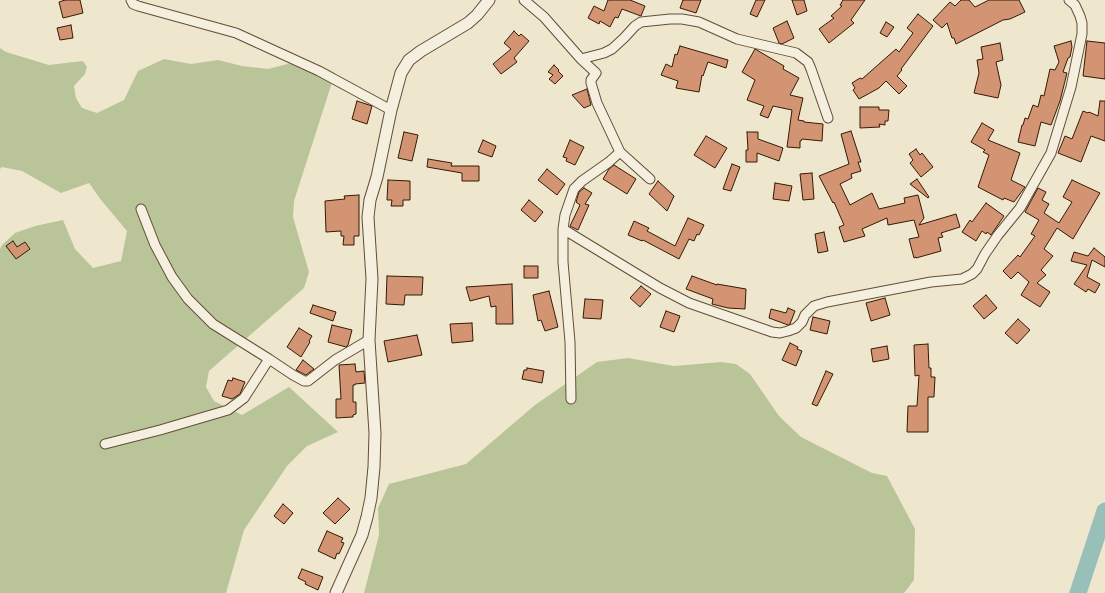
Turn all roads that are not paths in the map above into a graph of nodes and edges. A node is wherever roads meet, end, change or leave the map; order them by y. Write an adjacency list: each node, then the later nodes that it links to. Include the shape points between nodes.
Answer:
1 (130, 0): 6 (street, via 138,6 236,33 319,71)
2 (489, 0): 6 (street, via 468,23 409,60 401,73)
3 (524, 0): 5 (street, via 544,17)
4 (1075, 2): 11 (street, via 1082,22 1080,49 1051,153 1020,208 998,235 977,269 962,279 931,282 827,302 814,306 796,328 776,332 688,303)
5 (581, 59): 7 (street, via 612,49 641,22 670,19 699,22 737,39 796,53 804,58 811,69); 8 (street, via 596,73 591,83)
6 (391, 110): 12 (street, via 369,206 372,279)
7 (828, 118)
8 (620, 152): 9 (street); 11 (street, via 574,189)
9 (650, 179)
10 (141, 209): 13 (street, via 158,252 188,299 213,324)
11 (563, 229): 14 (street)
12 (370, 340): 13 (street, via 335,360 308,381 293,375); 16 (street, via 375,432 371,498 362,535)
13 (269, 359): 15 (street, via 244,398 228,410)
14 (571, 399)
15 (104, 444)
16 (336, 593)

